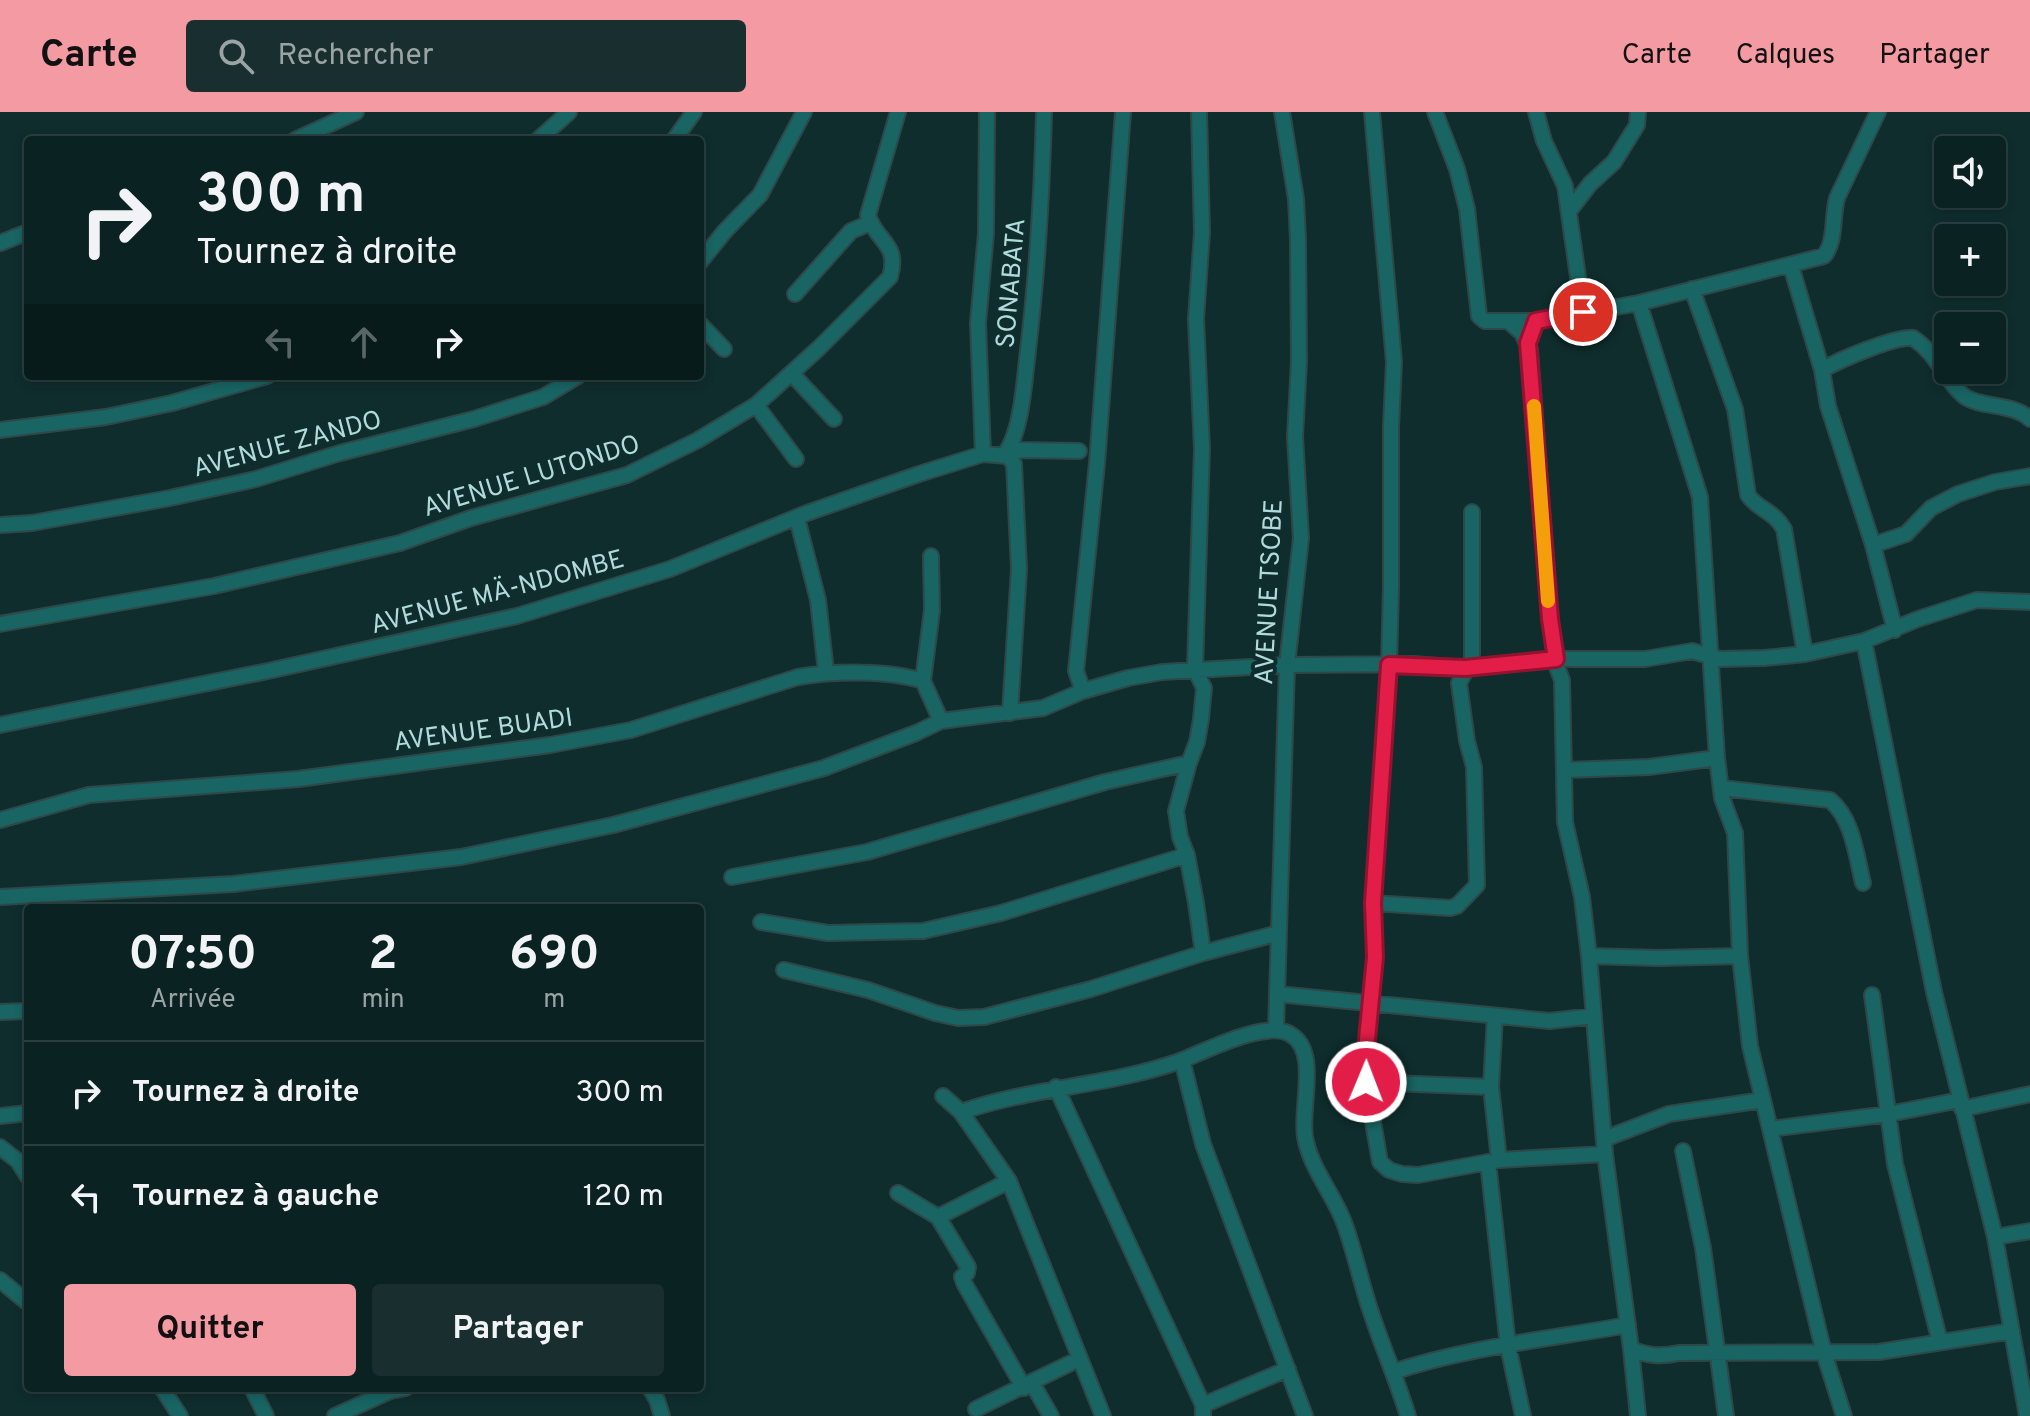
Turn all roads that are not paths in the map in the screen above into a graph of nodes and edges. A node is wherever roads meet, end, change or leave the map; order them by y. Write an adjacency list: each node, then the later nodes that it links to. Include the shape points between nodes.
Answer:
1 (356, 112): 16 (street)
2 (569, 112): 17 (street)
3 (694, 112): 18 (street)
4 (804, 112): 23 (street, via 760,195)
5 (898, 112): 20 (street, via 869,207)
6 (987, 112): 43 (street, via 986,233 978,323)
7 (1044, 112): 43 (street, SONABATA, via 1038,267 1024,383 1013,442)
8 (1123, 112): 64 (street, via 1076,671)
9 (1199, 112): 61 (street, via 1202,232 1196,319 1202,449)
10 (1282, 112): 58 (street, AVENUE TSOBE, via 1296,199 1299,313 1295,437 1301,538)
11 (1372, 112): 59 (street, via 1394,362)
12 (1435, 112): 29 (street, via 1467,209 1479,319)
13 (1536, 112): 19 (street)
14 (1638, 112): 19 (street, via 1637,125 1614,162)
15 (1878, 112): 24 (street, via 1837,198 1829,250 1818,259)
16 (304, 136)
17 (542, 136)
18 (677, 136)
19 (1570, 210): 28 (street)
20 (870, 223): 26 (street, via 851,231); 35 (street, AVENUE LUTONDO, via 892,250 890,277)
21 (24, 234): 22 (street)
22 (0, 243)
23 (704, 257)
24 (1791, 266): 25 (street); 34 (street)
25 (1692, 289): 27 (street); 55 (street, via 1735,409 1748,495 1778,517 1784,529)
26 (795, 294)
27 (1639, 303): 28 (street); 56 (street, via 1700,497)
28 (1583, 312): 30 (street)
29 (1508, 321): 30 (street); 32 (street)
30 (1536, 321): 32 (street)
31 (704, 328): 33 (street)
32 (1528, 343): 57 (street)
33 (724, 349)
34 (1822, 370): 40 (street, via 1913,338 1933,354 1965,397 2018,410); 49 (street, via 1828,406)
35 (792, 374): 38 (street, AVENUE LUTONDO); 39 (street)
36 (253, 380): 41 (street, via 106,417)
37 (571, 380): 48 (street, AVENUE ZANDO, via 543,397 474,419 256,479)
38 (756, 405): 44 (street); 52 (street, AVENUE LUTONDO, via 627,475 400,543 214,586)
39 (834, 419)
40 (2030, 419)
41 (0, 430)
42 (1079, 451): 43 (street, AVENUE MA¨-NDOMBE)
43 (997, 454): 47 (street, AVENUE MA¨-NDOMBE); 65 (street, via 1014,464 1019,569)
44 (796, 459)
45 (2030, 476): 49 (street, via 1958,494 1931,508 1906,534)
46 (1472, 512): 60 (street, via 1472,659)
47 (797, 518): 62 (street, via 818,600); 67 (street, AVENUE MA¨-NDOMBE, via 670,569 517,616)
48 (0, 525)
49 (1873, 545): 53 (street)
50 (931, 556): 63 (street, via 932,610)
51 (2030, 602): 53 (street, via 1968,602)
52 (0, 624)
53 (1895, 630): 54 (street)
54 (1864, 641): 55 (street); 100 (street)
55 (1805, 654): 56 (street, via 1735,659)
56 (1709, 655): 57 (street, via 1692,651 1645,659); 68 (street)
57 (1556, 659): 60 (street); 70 (street, via 1562,680)
58 (1287, 665): 59 (street); 61 (street); 80 (street, AVENUE TSOBE)
59 (1389, 665): 60 (street); 78 (street)
60 (1465, 668): 78 (street, via 1459,683 1474,767 1477,885 1450,908)
61 (1195, 669): 64 (street, via 1128,678); 69 (street, via 1204,688)
62 (826, 672): 63 (street, AVENUE BUADI, via 896,674); 72 (street, AVENUE BUADI, via 631,730 550,745 298,779 89,795)
63 (923, 681): 66 (street)
64 (1083, 691): 65 (street, via 1043,708)
65 (1010, 713): 66 (street)
66 (941, 721): 77 (street, via 824,768 613,825 461,857)
67 (0, 725)
68 (1717, 758): 70 (street); 71 (street)
69 (1189, 763): 73 (street, via 1176,811); 74 (street, via 1105,782 867,852)
70 (1566, 770): 82 (street, via 1565,822)
71 (1721, 788): 75 (street, via 1830,800 1852,836); 83 (street, via 1735,833)
72 (0, 820)
73 (1187, 855): 79 (street, via 1001,913 923,931 828,933); 81 (street)
74 (732, 877)
75 (1863, 883)
76 (0, 897): 77 (street)
77 (41, 902)
78 (1373, 903): 87 (street)
79 (761, 922)
80 (1279, 933): 81 (street); 85 (street, AVENUE TSOBE)
81 (1203, 953): 84 (street, via 984,1017 935,1013)
82 (1589, 956): 83 (street); 91 (street)
83 (1740, 956): 99 (street, via 1750,1046)
84 (784, 970)
85 (1277, 994): 87 (street); 92 (street, AVENUE TSOBE)
86 (1872, 995): 103 (street)
87 (1372, 1004): 90 (street); 94 (street)
88 (24, 1011): 89 (street)
89 (0, 1012)
90 (1495, 1016): 91 (street, via 1550,1021); 96 (street)
91 (1594, 1016): 106 (street)
92 (1276, 1029): 93 (street); 128 (street, via 1297,1039 1305,1053 1305,1136 1319,1177 1344,1221)
93 (1182, 1060): 95 (street); 127 (street, via 1203,1144)
94 (1366, 1082): 96 (street); 109 (street, via 1380,1162 1389,1170 1418,1175)
95 (1056, 1087): 101 (street); 135 (street)
96 (1491, 1087): 109 (street)
97 (2030, 1094): 100 (street)
98 (943, 1096): 101 (street)
99 (1763, 1100): 105 (street); 106 (street, via 1669,1114)
100 (1961, 1105): 103 (street); 115 (street)
101 (961, 1112): 111 (street)
102 (24, 1113): 104 (street)
103 (1889, 1114): 105 (street); 120 (street, via 1895,1164)
104 (0, 1116)
105 (1770, 1129): 123 (street)
106 (1604, 1146): 109 (street); 118 (street)
107 (0, 1147): 110 (street)
108 (1683, 1151): 124 (street)
109 (1494, 1161): 121 (street)
110 (24, 1171)
111 (1009, 1181): 113 (street); 125 (street)
112 (898, 1193): 113 (street)
113 (938, 1217): 129 (street, via 968,1267 964,1283)
114 (2030, 1231): 115 (street)
115 (1995, 1237): 119 (street)
116 (0, 1280): 117 (street)
117 (24, 1300)
118 (1628, 1325): 121 (street); 122 (street)
119 (2012, 1331): 120 (street); 126 (street)
120 (1940, 1342): 123 (street, via 1879,1352)
121 (1508, 1346): 128 (street); 144 (street)
122 (1631, 1349): 124 (street, via 1646,1355); 145 (street)
123 (1824, 1353): 124 (street); 147 (street)
124 (1717, 1354): 146 (street)
125 (1079, 1359): 129 (street); 141 (street)
126 (2025, 1367): 148 (street)
127 (1288, 1369): 135 (street); 142 (street)
128 (1393, 1372): 143 (street)
129 (1028, 1386): 134 (street); 140 (street)
130 (165, 1392): 136 (street)
131 (254, 1392): 137 (street)
132 (388, 1392): 138 (street)
133 (652, 1392): 139 (street)
134 (976, 1409)
135 (1203, 1410)
136 (180, 1416)
137 (266, 1416)
138 (335, 1416)
139 (662, 1416)
140 (1051, 1416)
141 (1103, 1416)
142 (1305, 1416)
143 (1408, 1416)
144 (1523, 1416)
145 (1638, 1416)
146 (1726, 1416)
147 (1844, 1416)
148 (2027, 1416)

